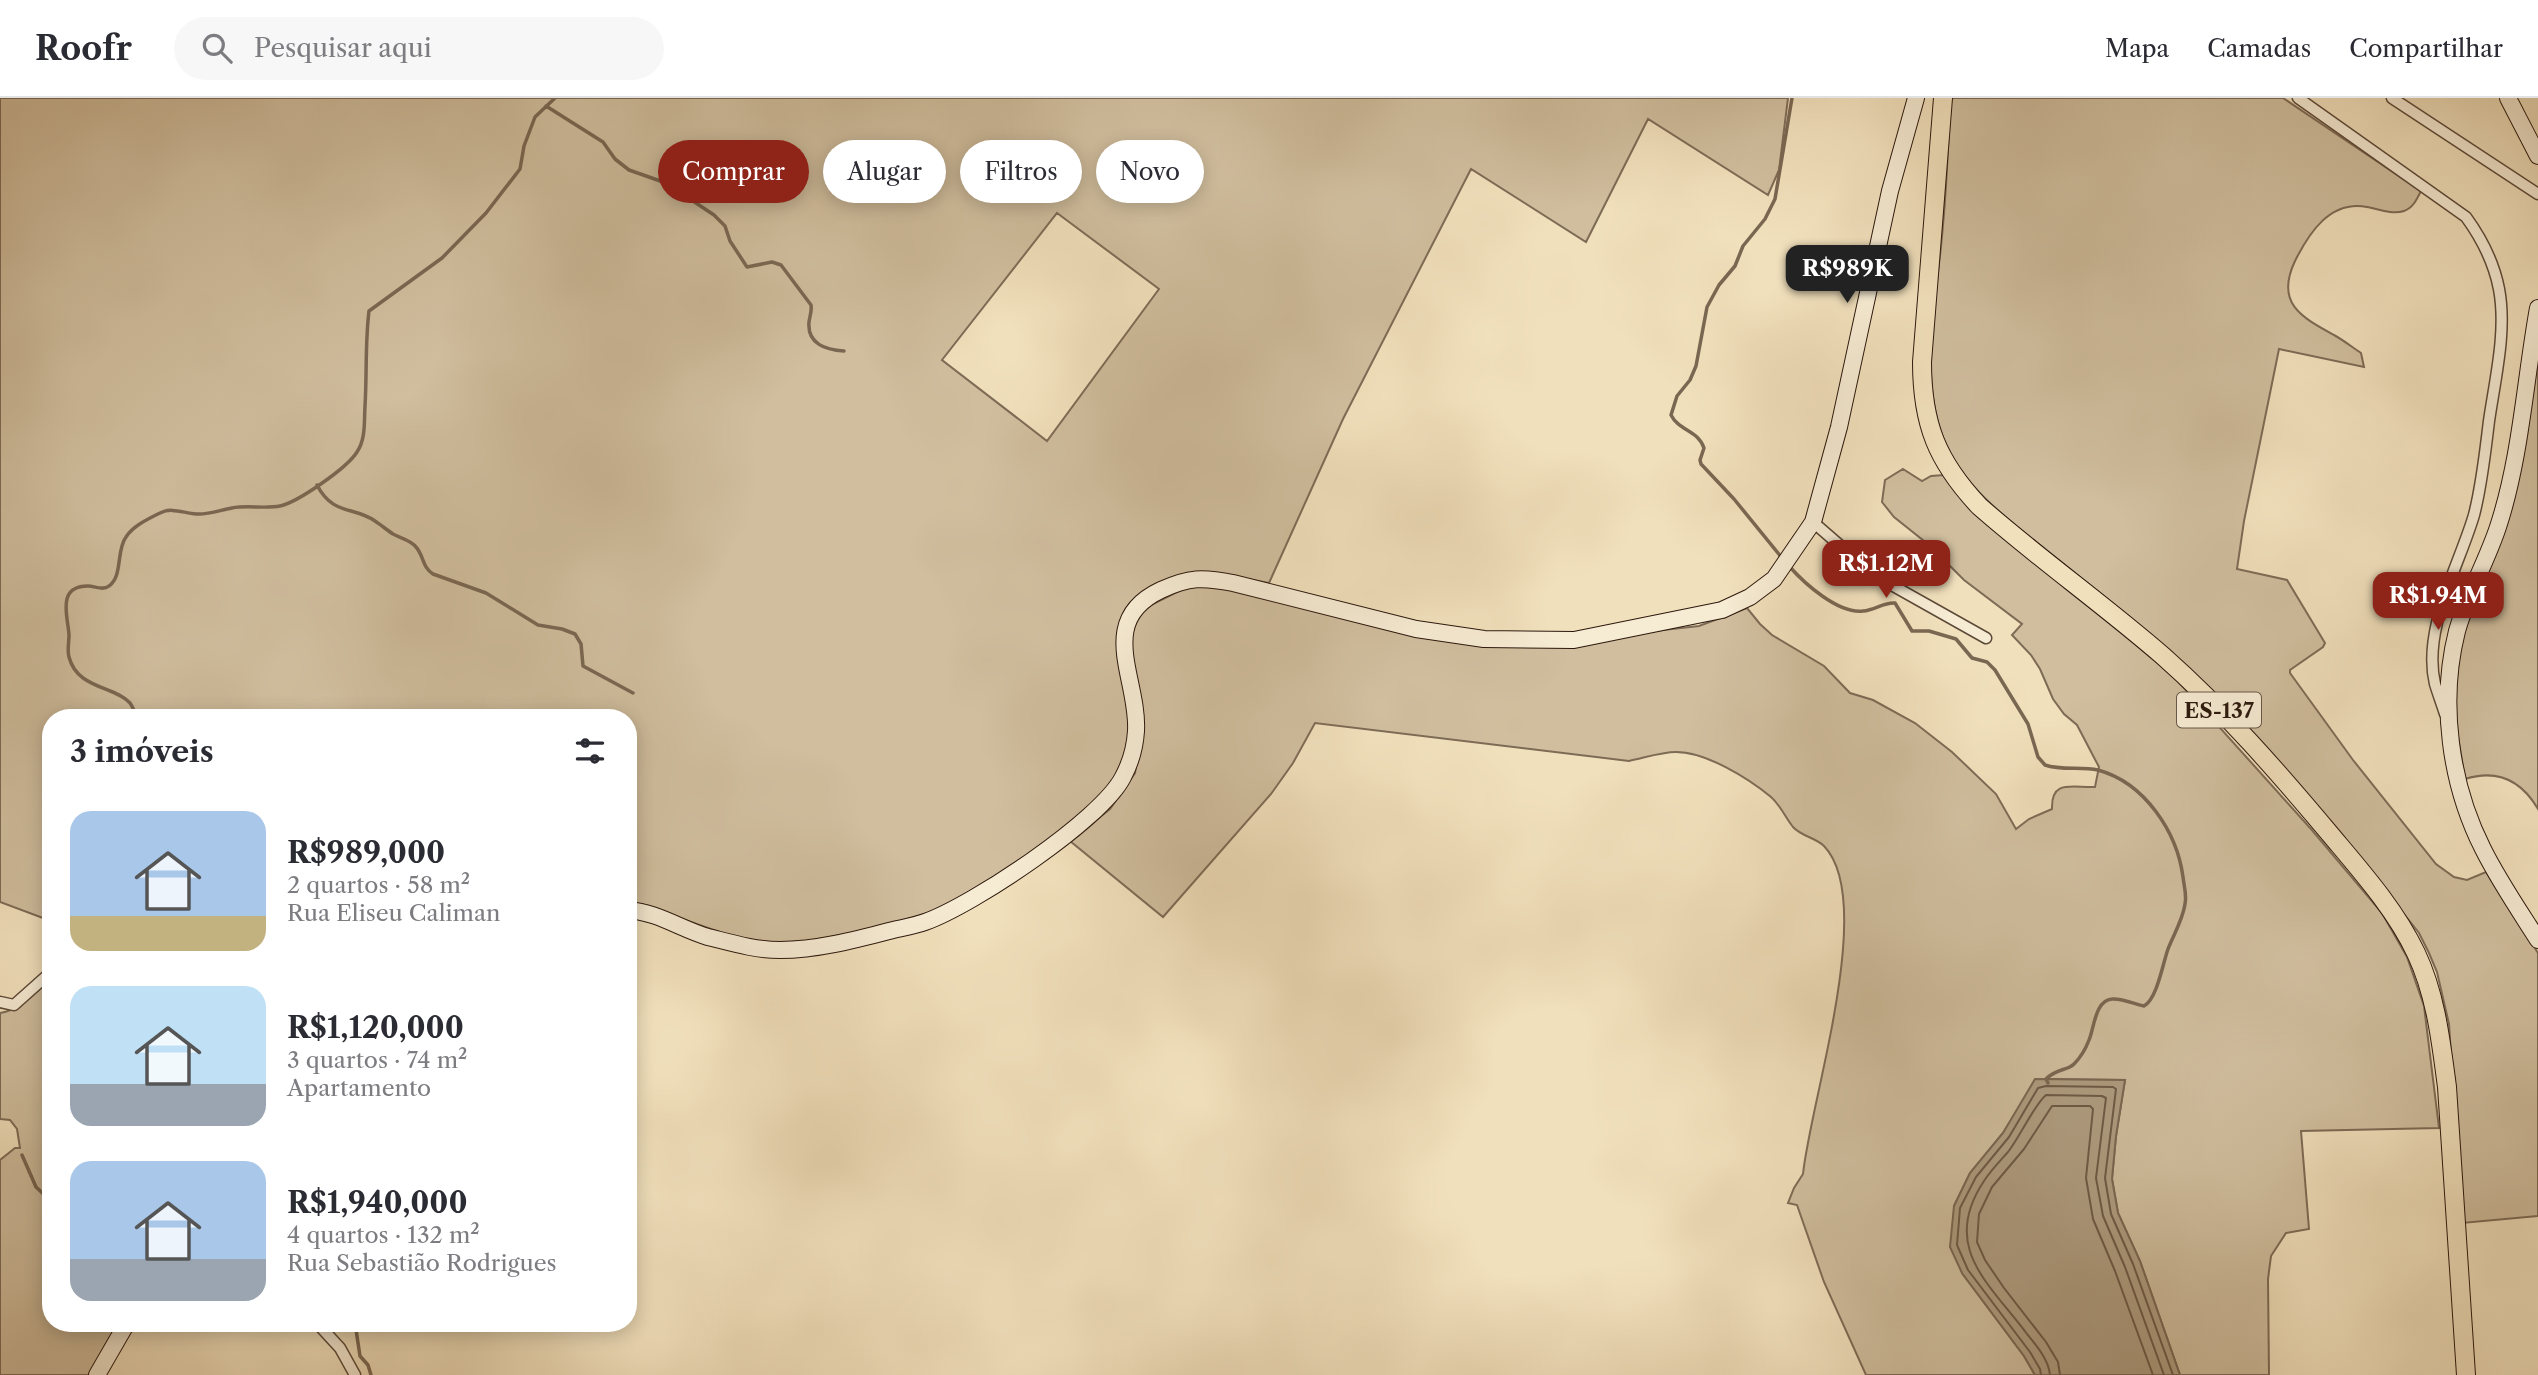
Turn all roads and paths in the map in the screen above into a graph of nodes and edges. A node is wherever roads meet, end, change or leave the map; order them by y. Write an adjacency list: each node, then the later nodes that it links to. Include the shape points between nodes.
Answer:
1 (1916, 98): 9 (street)
2 (1943, 98): 20 (main road, ES-137, via 1922,362 1926,415 1939,454 1979,506 2151,646 2220,711 2307,807 2398,920 2430,990 2441,1042)
3 (2298, 98): 11 (street, via 2466,217 2495,271 2501,323 2481,487 2441,605 2434,650 2435,681)
4 (2392, 98): 7 (street)
5 (2508, 98): 6 (street)
6 (2538, 156)
7 (2538, 194)
8 (2538, 307): 11 (street, via 2509,486 2498,528 2457,631 2449,684)
9 (1813, 522): 10 (street, via 1881,579); 12 (street, via 1774,579 1750,597 1721,610 1574,640 1484,639 1416,629 1204,577 1179,582 1152,594 1134,611 1125,630 1123,651 1136,730 1122,780 1080,825 981,894 923,923 782,950 704,936)
10 (1986, 638)
11 (2449, 726): 13 (street, via 2471,822 2498,877)
12 (637, 911)
13 (2538, 940)
14 (42, 980): 15 (street, via 14,1005)
15 (0, 1002)
16 (122, 1332): 18 (street)
17 (325, 1332): 19 (street)
18 (97, 1375)
19 (355, 1375)
20 (2466, 1375)

